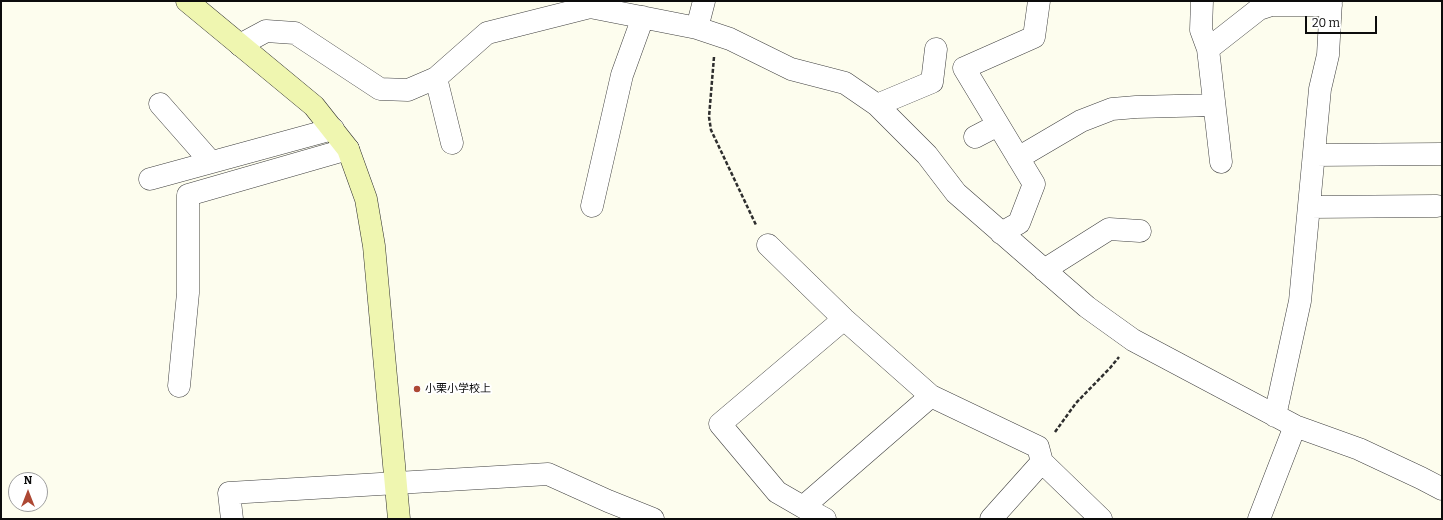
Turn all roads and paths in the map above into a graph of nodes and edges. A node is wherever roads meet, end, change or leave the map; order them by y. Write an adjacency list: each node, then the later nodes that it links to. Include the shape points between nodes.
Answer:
1 (187, 1): 8 (street)
2 (704, 1): 7 (street)
3 (1039, 1): 15 (street, via 1034,37 964,68)
4 (1202, 1): 10 (street, via 1201,30)
5 (1331, 3): 10 (street, via 1270,5 1259,9); 21 (street, via 1328,55 1320,89)
6 (643, 17): 7 (street); 11 (street, via 590,7 487,33); 26 (street, via 622,75)
7 (707, 31): 13 (street, via 730,39 791,69 845,83); 31 (path, via 711,130 750,214)
8 (240, 45): 11 (street, via 266,31 295,33 380,89 408,90); 16 (street, via 314,106)
9 (936, 49): 13 (street, via 932,82)
10 (1208, 49): 14 (street)
11 (436, 78): 18 (street)
12 (160, 104): 23 (street)
13 (877, 105): 30 (street, via 927,155 956,193)
14 (1214, 105): 22 (street, via 1112,109 1081,121); 24 (street)
15 (998, 125): 17 (street); 22 (street)
16 (333, 129): 19 (street); 23 (street)
17 (975, 137)
18 (452, 143)
19 (348, 149): 35 (street, via 188,195 188,293); 40 (street, via 366,199 374,246)
20 (1442, 154): 21 (street)
21 (1314, 155): 28 (street)
22 (1018, 158): 30 (street, via 1034,184 1019,223)
23 (211, 162): 25 (street)
24 (1221, 162)
25 (150, 179)
26 (592, 206)
27 (1437, 206): 28 (street)
28 (1309, 207): 37 (street, via 1300,301)
29 (1140, 231): 32 (street, via 1110,229)
30 (1001, 233): 32 (street)
31 (768, 245): 33 (street)
32 (1044, 270): 34 (street, via 1087,307)
33 (844, 319): 36 (street); 42 (street, via 720,424 777,492)
34 (1133, 340): 37 (street); 39 (path, via 1076,403)
35 (179, 386)
36 (931, 396): 39 (street); 42 (street)
37 (1275, 416): 38 (street)
38 (1295, 426): 41 (street, via 1359,449); 49 (street)
39 (1040, 454): 47 (street); 48 (street)
40 (395, 483): 43 (street, via 229,493); 44 (street); 45 (street, via 548,474)
41 (1442, 489)
42 (803, 507): 46 (street)
43 (232, 519)
44 (399, 519)
45 (653, 519)
46 (824, 519)
47 (991, 519)
48 (1101, 519)
49 (1259, 519)

